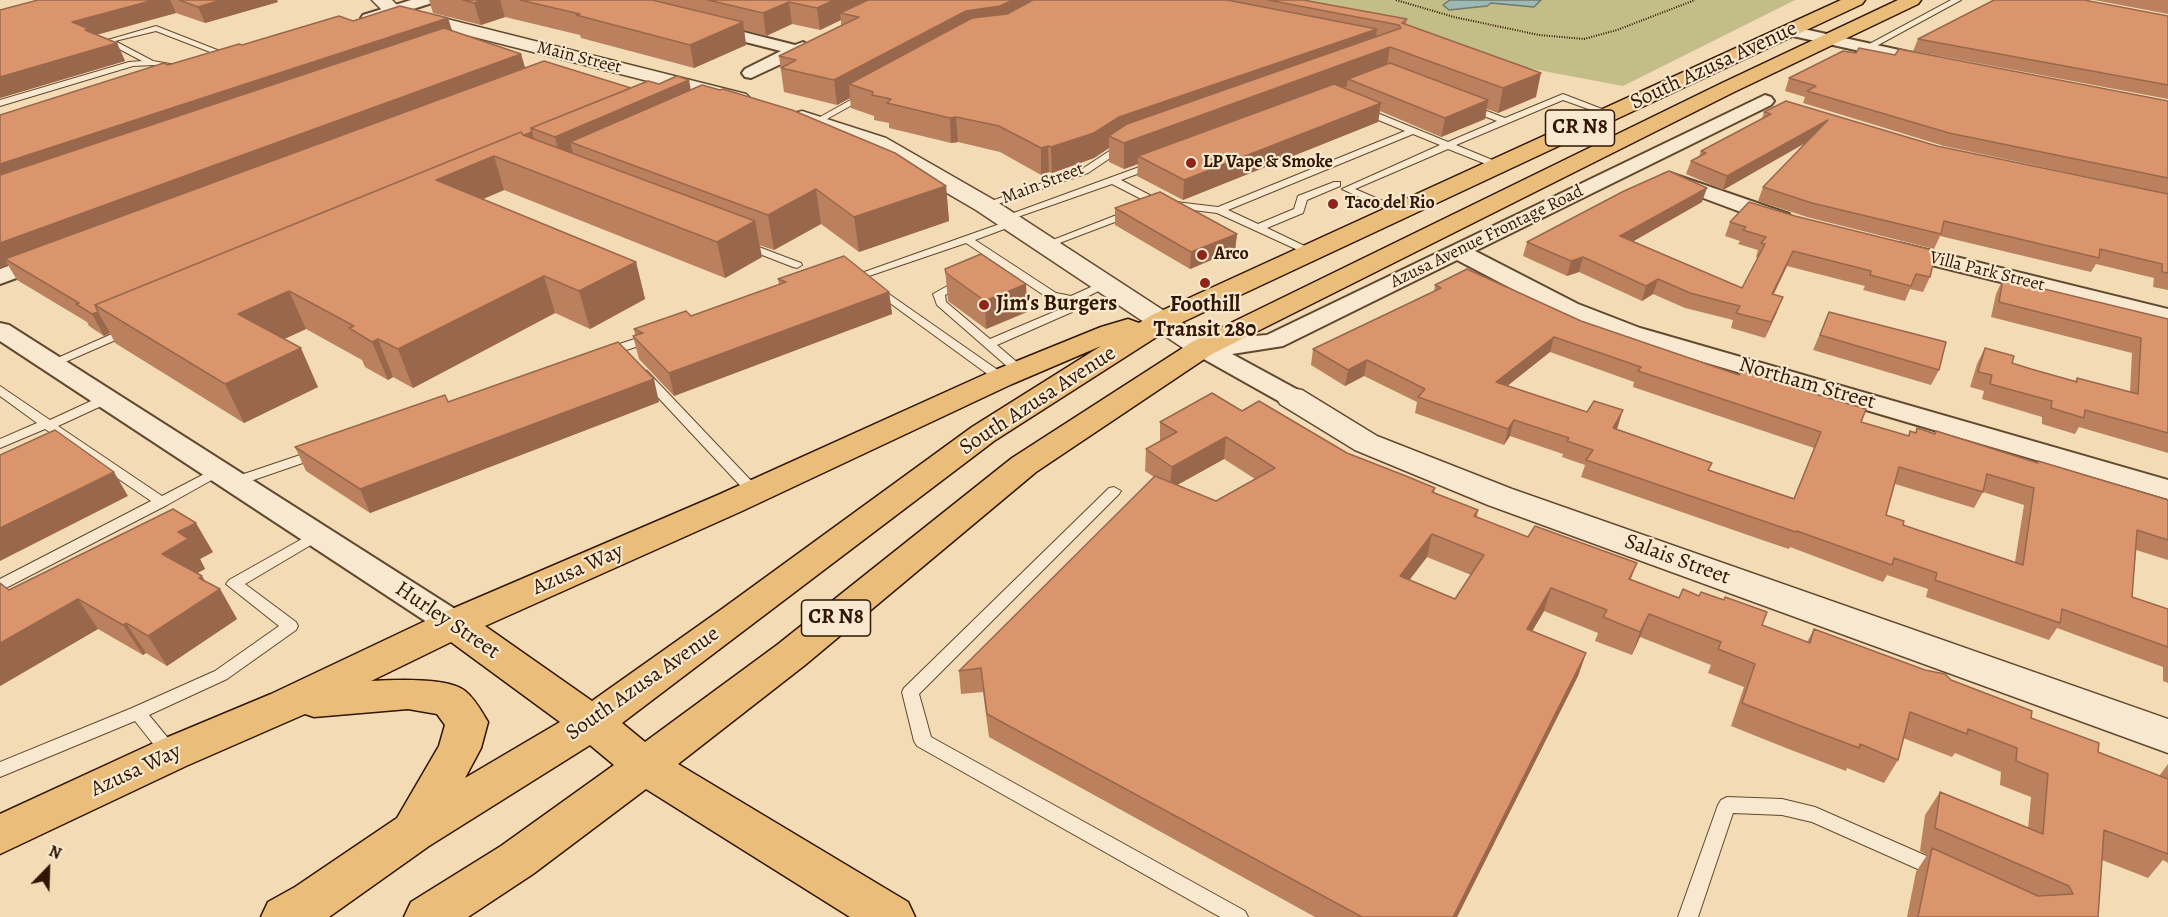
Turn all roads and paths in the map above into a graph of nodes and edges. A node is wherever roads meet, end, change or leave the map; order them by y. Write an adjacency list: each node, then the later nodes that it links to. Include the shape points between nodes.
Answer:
1 (427, 0): 7 (street)
2 (1396, 0): 3 (path, via 1539,35 1584,39)
3 (1695, 0)
4 (1856, 0): 10 (main road, South Azusa Avenue / CR N8)
5 (1912, 0): 12 (main road, South Azusa Avenue / CR N8)
6 (1957, 0): 13 (lane)
7 (387, 6): 8 (street); 22 (street, Main Street)
8 (350, 22)
9 (695, 25): 15 (street)
10 (1790, 31): 12 (street); 27 (main road, South Azusa Avenue / CR N8)
11 (817, 40): 15 (street)
12 (1830, 40): 13 (street); 20 (main road, South Azusa Avenue / CR N8)
13 (1866, 48): 17 (street)
14 (243, 50): 16 (street)
15 (796, 50): 19 (street)
16 (226, 55): 18 (street); 18 (lane, via 156,28 108,41)
17 (1947, 65)
18 (151, 71): 23 (lane, via 132,64)
19 (751, 73)
20 (1727, 87): 34 (street, Azusa Avenue Frontage Road, via 1776,104); 38 (main road, South Azusa Avenue / CR N8)
21 (873, 90): 29 (lane)
22 (739, 102)
23 (0, 103)
24 (1462, 105): 28 (lane)
25 (1352, 106): 30 (lane)
26 (785, 113): 29 (street, Main Street)
27 (1611, 114): 28 (lane, via 1563,97); 35 (main road, South Azusa Avenue / CR N8)
28 (1505, 121): 32 (lane)
29 (815, 122): 41 (street, Main Street, via 878,143)
30 (1413, 131): 32 (lane); 36 (lane)
31 (1133, 142): 41 (lane, Main Street, via 1085,171)
32 (1449, 145): 35 (lane); 39 (lane)
33 (1168, 159): 37 (lane)
34 (1638, 163): 45 (street, via 1674,180); 51 (street, Azusa Avenue Frontage Road)
35 (1499, 166): 38 (main road); 43 (main road, South Azusa Avenue / CR N8)
36 (1311, 172): 39 (lane); 42 (lane)
37 (1113, 180): 40 (lane); 44 (lane)
38 (1537, 182): 67 (main road, South Azusa Avenue / CR N8)
39 (1342, 187): 43 (lane); 46 (lane, via 1302,198 1299,211)
40 (1156, 203): 42 (lane); 49 (lane)
41 (985, 206): 44 (street, Main Street)
42 (1219, 210): 46 (lane)
43 (1400, 213): 53 (main road, South Azusa Avenue / CR N8)
44 (1008, 220): 48 (lane); 49 (street, Main Street)
45 (1802, 224)
46 (1259, 228): 53 (lane)
47 (731, 240): 54 (lane)
48 (972, 243): 56 (lane); 60 (lane, via 1000,267 1052,296)
49 (1045, 244): 59 (street, Main Street)
50 (1876, 244): 61 (street, Villa Park Street)
51 (1457, 251): 67 (street, Azusa Avenue Frontage Road, via 1274,341); 79 (street, Northam Street, via 1569,309 1631,333)
52 (67, 252): 57 (street)
53 (1311, 253): 62 (main road, South Azusa Avenue / CR N8)
54 (797, 265)
55 (848, 269): 56 (lane)
56 (859, 276): 71 (lane)
57 (0, 277)
58 (974, 278): 66 (lane, via 939,294 941,303)
59 (1106, 285): 60 (lane); 62 (street, Main Street)
60 (1072, 300): 66 (lane, via 1068,310)
61 (2168, 316)
62 (1162, 321): 67 (street, Main Street); 71 (main road, Azusa Way, via 1100,335); 88 (main road, South Azusa Avenue / CR N8, via 983,434)
63 (140, 326): 70 (lane)
64 (0, 330): 70 (street, Hurley Street)
65 (661, 334): 69 (lane)
66 (988, 344): 71 (lane)
67 (1202, 348): 73 (street, Salais Street); 91 (main road, South Azusa Avenue / CR N8, via 1024,465 791,655)
68 (597, 356): 69 (lane)
69 (627, 357): 81 (lane)
70 (52, 363): 74 (street, Hurley Street)
71 (1011, 375): 81 (main road, Azusa Way)
72 (0, 390): 75 (lane)
73 (1291, 397): 89 (street, Salais Street, via 1366,442 1500,497)
74 (106, 399): 75 (lane); 78 (street, Hurley Street)
75 (48, 424): 76 (lane); 82 (lane)
76 (0, 444)
77 (327, 450): 78 (lane)
78 (226, 477): 82 (lane); 83 (street, Hurley Street)
79 (2168, 490)
80 (1114, 491): 99 (lane, via 910,692 923,741)
81 (754, 492): 85 (main road, Azusa Way)
82 (162, 502): 84 (lane)
83 (316, 536): 85 (street, Hurley Street); 87 (lane, via 234,584 290,626 221,675)
84 (0, 586)
85 (454, 624): 86 (main road, Azusa Way); 88 (main road, Hurley Street)
86 (286, 705): 90 (main road, Azusa Way); 93 (main road, via 408,694 450,701 467,722 460,748)
87 (138, 713): 90 (lane); 92 (lane)
88 (592, 723): 91 (main road, Hurley Street); 93 (main road, South Azusa Avenue / CR N8)
89 (2168, 736)
90 (171, 754): 94 (main road, Azusa Way)
91 (645, 766): 97 (main road, South Azusa Avenue / CR N8, via 517,860); 98 (main road, Hurley Street)
92 (0, 770)
93 (413, 832): 96 (main road, South Azusa Avenue / CR N8)
94 (0, 835)
95 (1956, 878): 100 (lane, via 1815,814 1782,807 1727,805)
96 (285, 917)
97 (428, 917)
98 (891, 917)
99 (1238, 917)
100 (1688, 917)

